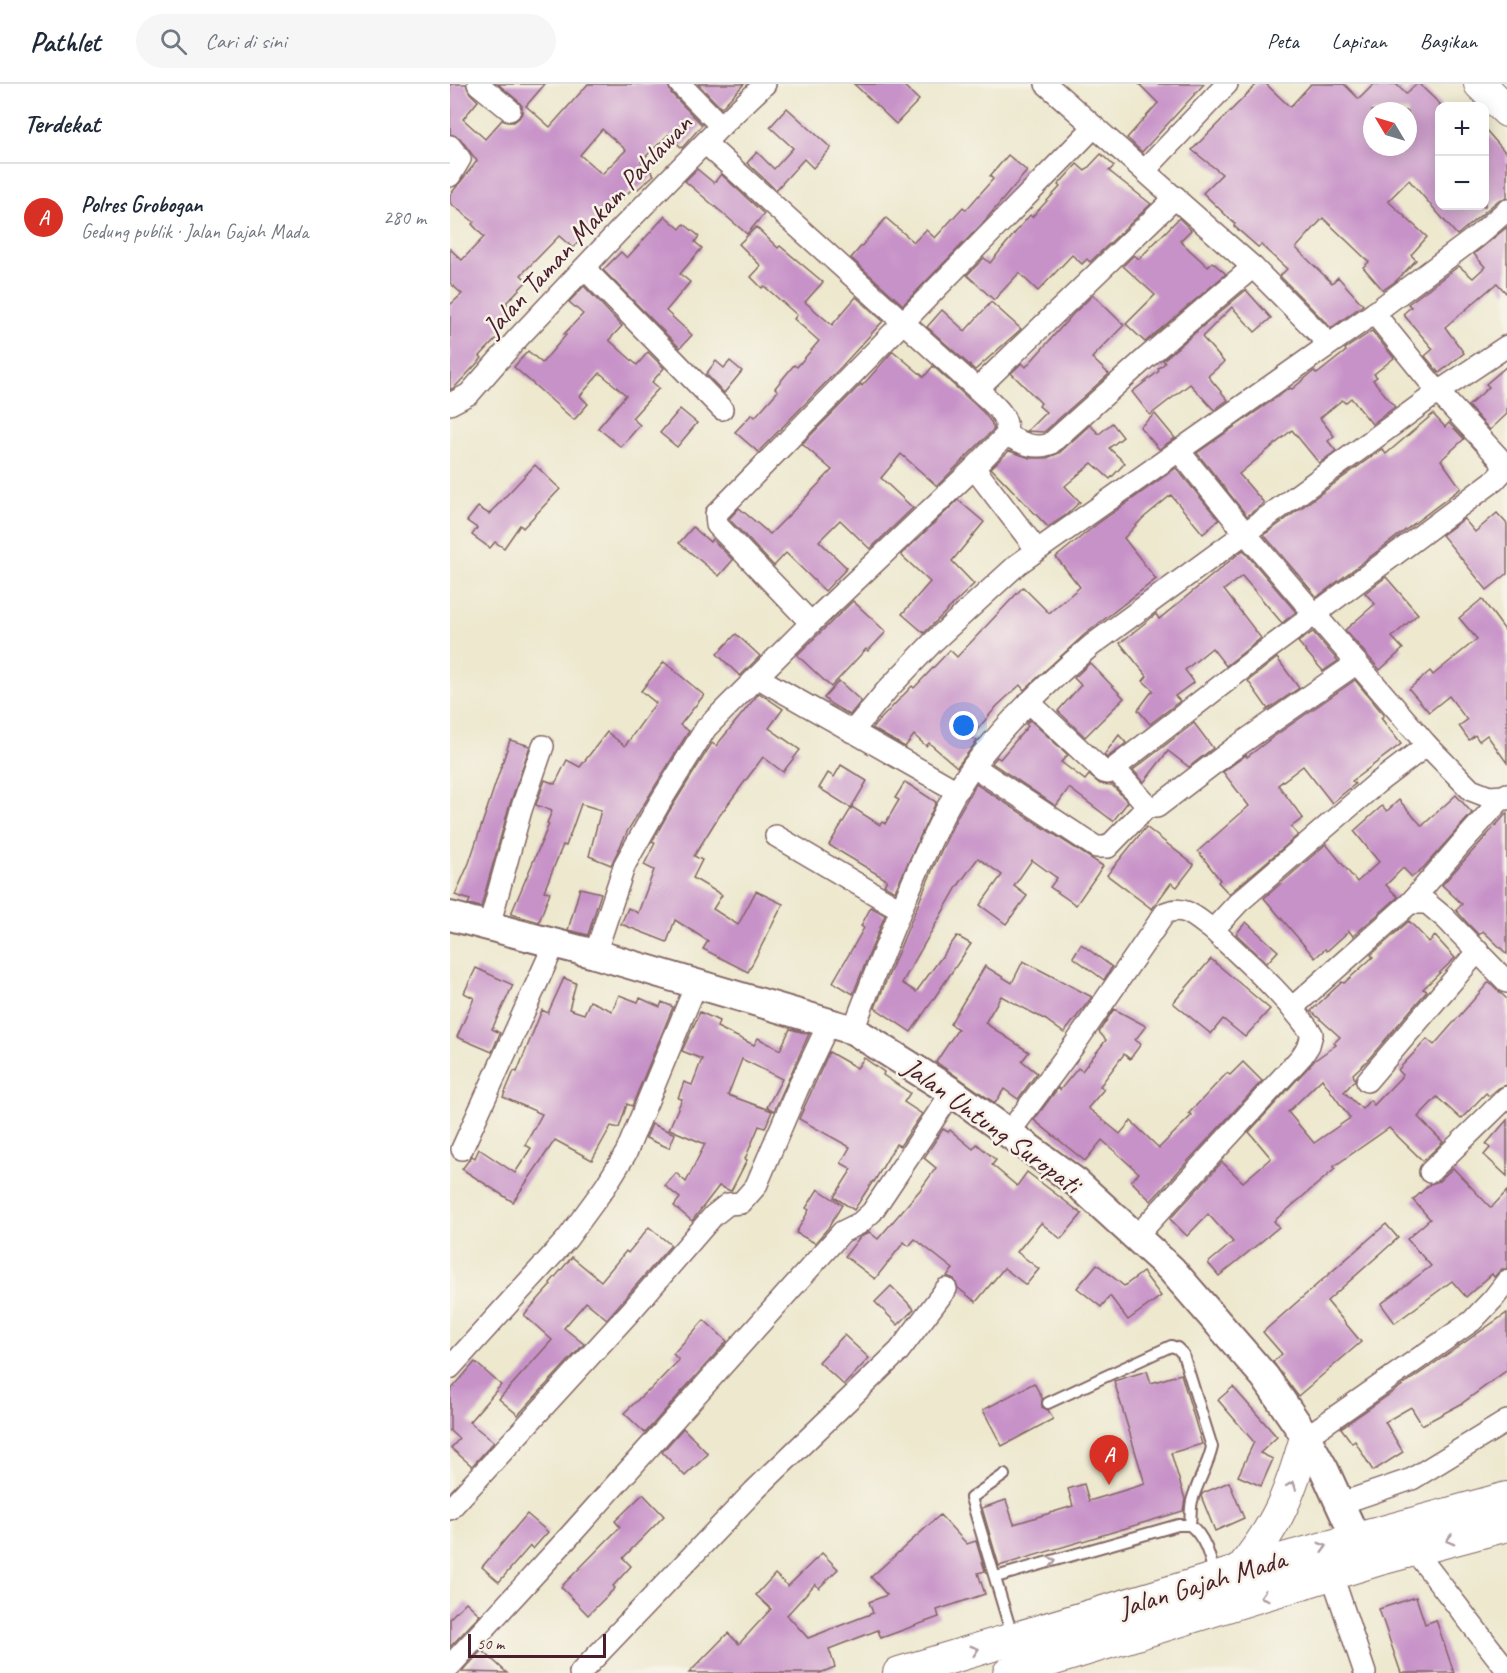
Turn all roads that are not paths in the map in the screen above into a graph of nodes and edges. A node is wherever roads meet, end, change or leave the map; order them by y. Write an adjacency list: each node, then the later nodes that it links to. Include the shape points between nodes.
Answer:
1 (478, 84): 7 (street)
2 (680, 84): 9 (street)
3 (765, 84): 9 (street, Jalan Taman Makam Pahlawan)
4 (1046, 84): 10 (street)
5 (1227, 84): 13 (street)
6 (1479, 84): 8 (main road)
7 (510, 110)
8 (1507, 111)
9 (720, 126): 11 (street, Jalan Taman Makam Pahlawan)
10 (1094, 127): 13 (street); 20 (street)
11 (705, 143): 18 (street, Jalan Taman Makam Pahlawan); 20 (street)
12 (450, 146): 14 (street, via 460,159)
13 (1145, 170): 15 (street)
14 (450, 176)
15 (1176, 197): 17 (street); 23 (street)
16 (1507, 210): 19 (street)
17 (1253, 267): 21 (street); 27 (street, via 1050,444 1032,446)
18 (584, 268): 25 (street, Jalan Taman Makam Pahlawan, via 469,394); 26 (street)
19 (1374, 313): 21 (street); 24 (street)
20 (902, 323): 23 (street); 33 (street, via 716,514 717,525)
21 (1329, 344): 28 (street)
22 (1507, 346): 24 (street)
23 (977, 389): 27 (street, via 1001,412 1008,428)
24 (1438, 392): 30 (street); 32 (street, via 1499,458 1503,472)
25 (450, 404)
26 (722, 408)
27 (1006, 435): 29 (street)
28 (1179, 451): 30 (street); 31 (street)
29 (974, 468): 31 (street); 33 (street)
30 (1246, 534): 32 (street); 36 (street, via 1092,645)
31 (1037, 550): 37 (street, via 934,641)
32 (1316, 615): 34 (street); 41 (street)
33 (811, 622): 35 (street)
34 (1357, 663): 38 (street); 44 (street, via 1157,807)
35 (757, 677): 37 (street); 53 (street, via 706,728 658,804 626,864)
36 (1029, 702): 40 (street); 41 (street, via 1104,772)
37 (852, 732): 42 (street)
38 (1427, 745): 43 (street, via 1471,790 1489,797); 50 (street, via 1238,903)
39 (543, 746): 49 (street)
40 (973, 766): 42 (street); 44 (street, via 1096,848 1108,847)
41 (1115, 769): 44 (street)
42 (957, 791): 47 (street)
43 (1506, 797): 46 (street)
44 (1148, 806)
45 (776, 836): 47 (street)
46 (1410, 903): 52 (street, via 1427,903); 56 (street)
47 (900, 909): 57 (street)
48 (450, 916): 49 (main road, Jalan Untung Suropati)
49 (489, 926): 51 (main road, Jalan Untung Suropati)
50 (1213, 930): 56 (street); 61 (street, via 1181,909 1165,913)
51 (555, 944): 53 (main road, Jalan Untung Suropati); 62 (street)
52 (1478, 951): 54 (street); 58 (street)
53 (595, 954): 55 (main road, Jalan Untung Suropati)
54 (1507, 982)
55 (696, 985): 57 (main road, Jalan Untung Suropati); 67 (street, via 626,1153 605,1187 567,1239)
56 (1293, 1007): 64 (street, via 1312,1034 1310,1045)
57 (842, 1026): 59 (main road, Jalan Untung Suropati); 74 (street, via 798,1088 750,1195 713,1216 632,1311)
58 (1367, 1081)
59 (952, 1092): 61 (main road, Jalan Untung Suropati); 83 (street, via 872,1212 842,1232)
60 (1507, 1097): 63 (street)
61 (1008, 1134): 64 (main road, Jalan Untung Suropati, via 1077,1183)
62 (462, 1149)
63 (1430, 1172)
64 (1135, 1238): 70 (main road, Jalan Untung Suropati, via 1170,1269)
65 (1507, 1281): 70 (street, via 1472,1321)
66 (946, 1290): 85 (street, via 899,1352 754,1491)
67 (450, 1368)
68 (1048, 1404): 75 (lane, via 1171,1346 1177,1348 1183,1354 1212,1447 1192,1502)
69 (1507, 1421): 73 (street, via 1412,1479)
70 (1314, 1432): 73 (main road, Jalan Untung Suropati); 79 (main road, one-way to 70, via 1263,1542 1281,1512)
71 (1004, 1475): 81 (lane, via 970,1498)
72 (1507, 1498): 77 (main road, Jalan Gajah Mada)
73 (1339, 1504): 78 (main road, Jalan Untung Suropati)
74 (450, 1509)
75 (1190, 1525): 79 (lane); 81 (lane, one-way to 75, via 1178,1525)
76 (1507, 1526): 77 (main road, Jalan Gajah Mada, one-way to 77)
77 (1407, 1538): 78 (main road, Jalan Gajah Mada); 84 (street)
78 (1358, 1552): 79 (main road, Jalan Gajah Mada, one-way to 78); 80 (main road, Jalan Gajah Mada)
79 (1228, 1575): 82 (main road, Jalan Gajah Mada)
80 (1332, 1575): 87 (main road, Jalan Gajah Mada, one-way to 87); 88 (street)
81 (996, 1577): 82 (lane)
82 (1013, 1638): 86 (main road, Jalan Gajah Mada, one-way to 82)
83 (450, 1666)
84 (1507, 1670)
85 (580, 1673)
86 (899, 1673)
87 (1009, 1673)
88 (1365, 1673)

